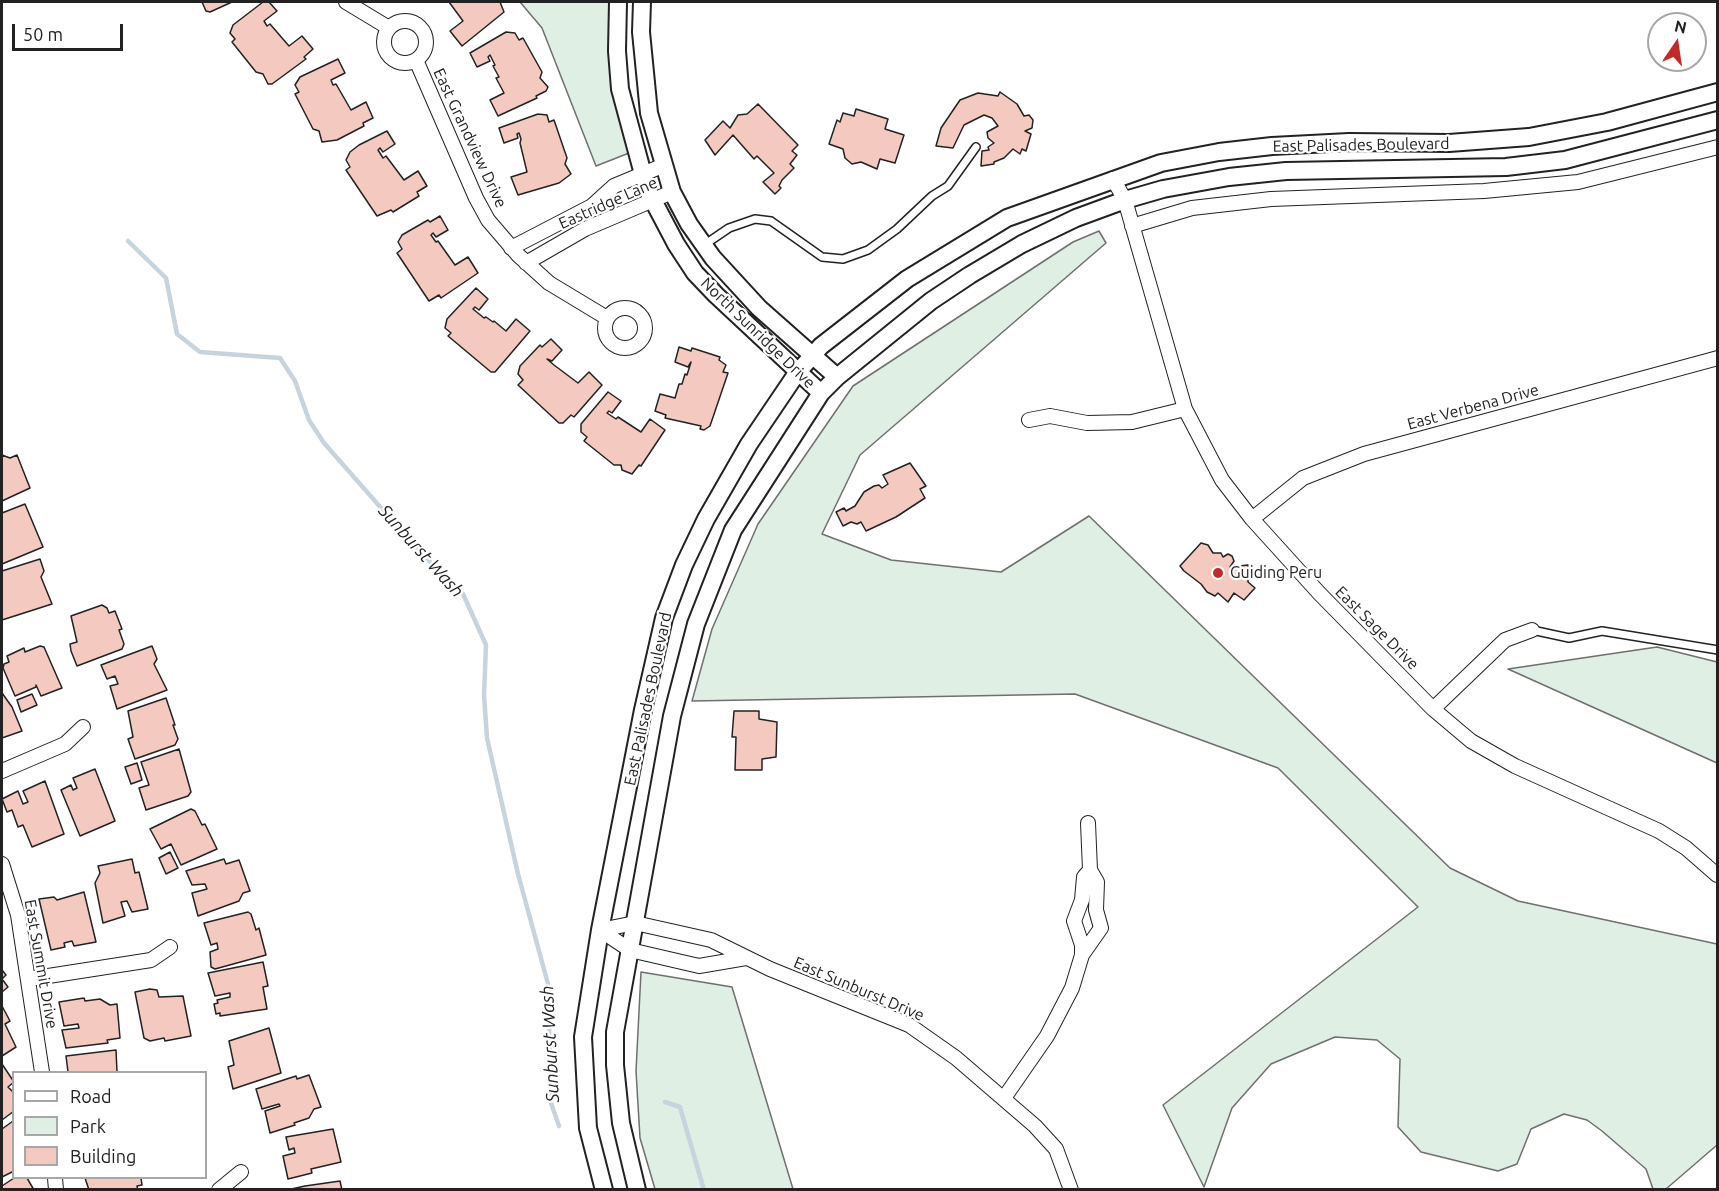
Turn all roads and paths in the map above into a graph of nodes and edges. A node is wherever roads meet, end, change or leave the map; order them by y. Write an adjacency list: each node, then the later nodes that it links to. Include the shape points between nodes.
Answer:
1 (346, 2): 4 (street)
2 (618, 2): 11 (street, North Sunridge Drive, via 616,51 620,88)
3 (642, 2): 10 (street, North Sunridge Drive, via 649,113)
4 (389, 28): 5 (street, via 384,40 387,53 397,61); 5 (street, via 409,21 421,28 426,42)
5 (416, 60): 18 (street, East Grandview Drive, via 476,198)
6 (1718, 92): 12 (street, East Palisades Boulevard, via 1607,122 1529,137 1449,143 1348,142 1261,147 1161,163)
7 (1718, 120): 14 (street, East Palisades Boulevard, via 1565,160 1506,167 1286,171 1218,179)
8 (976, 147): 17 (lane, via 948,186 868,250 843,259 822,256 771,221 755,219 729,228)
9 (1718, 147): 16 (street, via 1578,182 1485,192 1271,199 1192,208)
10 (663, 166): 11 (street, Eastridge Lane); 13 (street, North Sunridge Drive)
11 (643, 174): 15 (street, North Sunridge Drive); 18 (street, Eastridge Lane, via 614,186 592,206)
12 (1113, 178): 14 (street, East Sage Drive); 21 (street, East Palisades Boulevard, via 1007,218 950,251 907,279)
13 (672, 192): 15 (street, Eastridge Lane); 17 (street, North Sunridge Drive)
14 (1125, 200): 16 (street, East Sage Drive); 24 (street, East Palisades Boulevard, via 1022,244 970,275 931,301)
15 (653, 201): 19 (street, Eastridge Lane, via 585,229); 23 (street, North Sunridge Drive, via 695,273)
16 (1132, 226): 26 (street, East Sage Drive)
17 (704, 245): 21 (street, North Sunridge Drive, via 759,308)
18 (511, 248): 19 (street, East Grandview Drive)
19 (526, 263): 20 (street, East Grandview Drive, via 549,283)
20 (607, 318)
21 (813, 355): 23 (street, East Palisades Boulevard); 24 (street, North Sunridge Drive)
22 (1718, 358): 28 (street, East Verbena Drive, via 1364,454 1303,478)
23 (797, 373): 25 (street, North Sunridge Drive); 39 (street, East Palisades Boulevard, via 749,444 706,519 664,618)
24 (837, 377): 25 (street, East Palisades Boulevard)
25 (821, 393): 38 (street, East Palisades Boulevard, via 733,531 696,624 672,717)
26 (1185, 409): 27 (street, via 1132,422 1087,423 1050,416); 28 (street, East Sage Drive, via 1222,480)
27 (1029, 420)
28 (1252, 519): 31 (street, East Sage Drive, via 1318,593)
29 (1532, 630): 30 (lane, via 1569,638 1602,630); 31 (street, via 1505,640)
30 (1718, 650)
31 (1433, 709): 37 (street, East Sage Drive, via 1471,741 1515,766 1659,831)
32 (83, 727): 33 (street, via 66,744)
33 (2, 771)
34 (1088, 823): 36 (street)
35 (2, 864): 44 (street, East Summit Drive, via 18,915)
36 (1090, 870): 42 (street, via 1084,878 1082,900 1074,921); 42 (street, via 1097,882 1096,910 1101,928)
37 (1717, 875)
38 (635, 923): 39 (street, East Sunburst Drive); 41 (street, East Palisades Boulevard); 43 (street, East Sunburst Drive, via 711,940)
39 (600, 930): 41 (street); 49 (street, East Palisades Boulevard, via 583,1037 588,1128)
40 (170, 947): 44 (street, via 151,960)
41 (630, 950): 43 (street, via 699,966); 50 (street, East Palisades Boulevard, via 615,1032 615,1065 621,1123)
42 (1082, 955): 46 (street, via 1072,988 1047,1036)
43 (746, 958): 46 (street, East Sunburst Drive, via 909,1025)
44 (29, 979): 45 (street, East Summit Drive)
45 (42, 1071)
46 (1004, 1098): 51 (street, East Sunburst Drive, via 1056,1149)
47 (241, 1172): 48 (street)
48 (219, 1190)
49 (604, 1190)
50 (637, 1190)
51 (1071, 1190)

